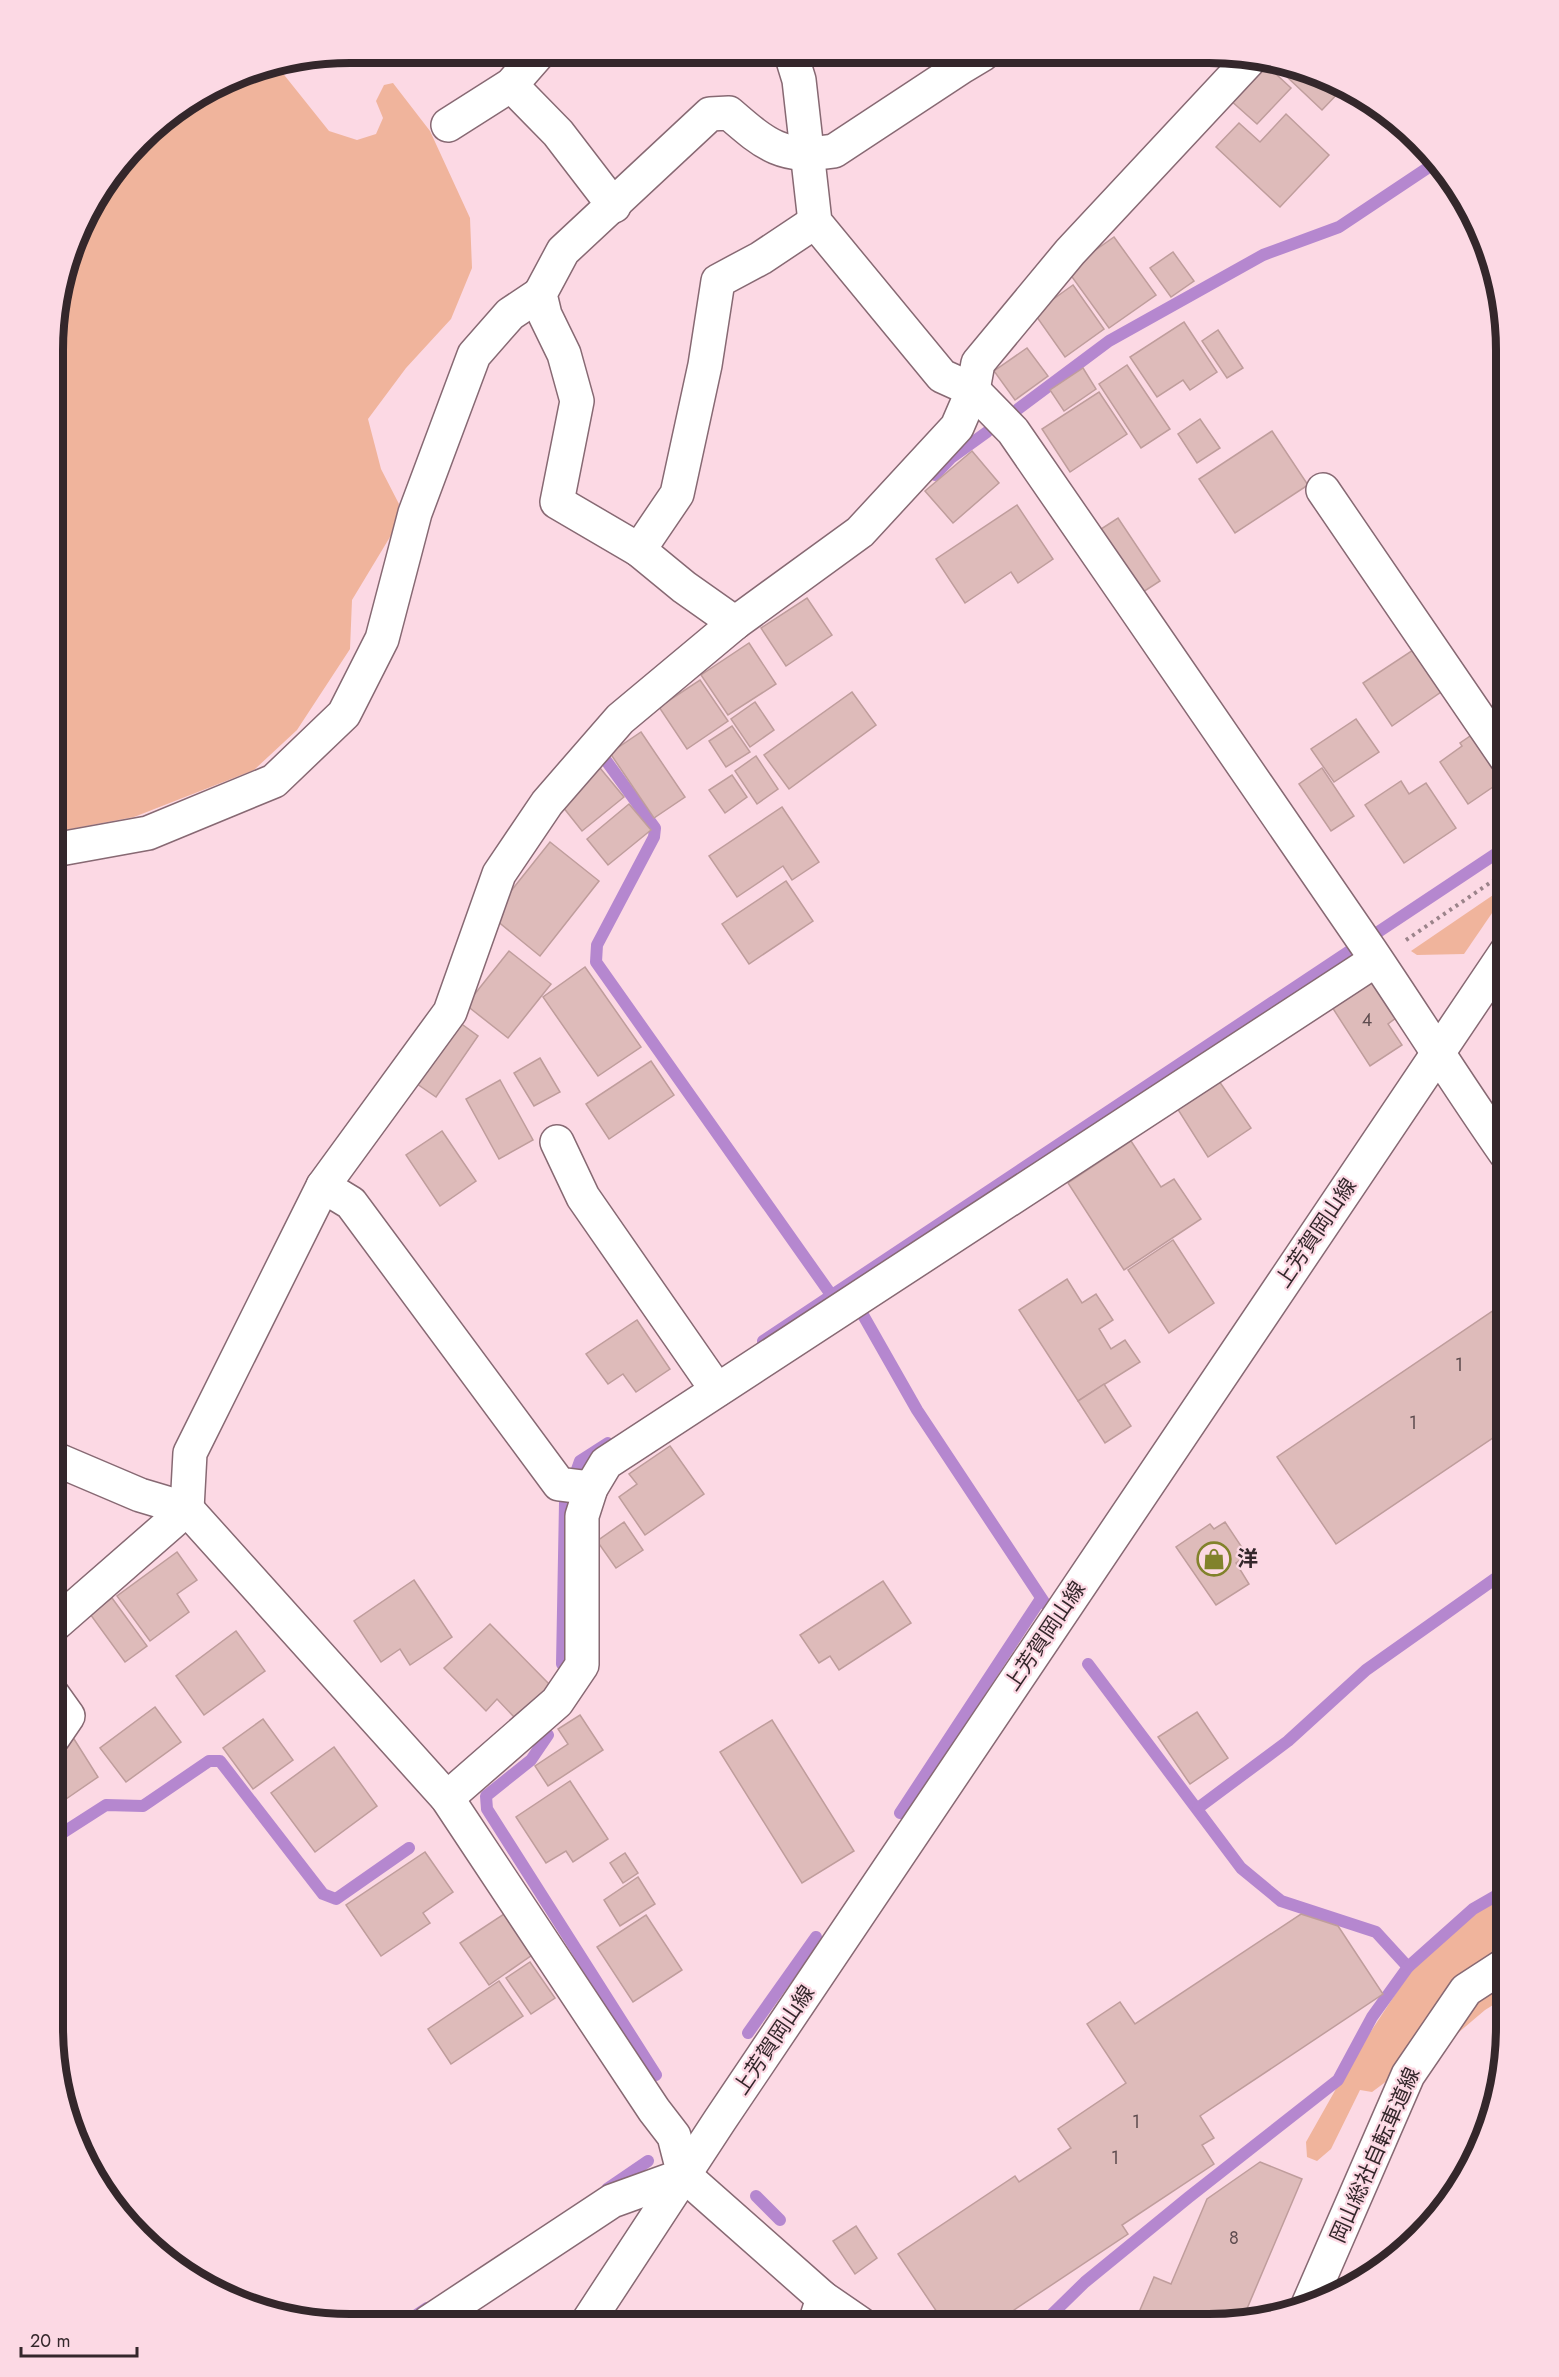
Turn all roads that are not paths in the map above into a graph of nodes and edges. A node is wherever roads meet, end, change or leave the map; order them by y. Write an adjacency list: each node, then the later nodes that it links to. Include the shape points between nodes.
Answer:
1 (530, 63): 5 (street)
2 (794, 63): 7 (street)
3 (968, 63): 7 (street, via 834,151)
4 (1244, 65): 11 (street, via 1070,252 978,363)
5 (511, 85): 6 (street); 8 (street, via 558,133)
6 (448, 125)
7 (808, 155): 8 (street, via 782,151 758,138 729,114 710,114); 9 (street)
8 (614, 206): 10 (street, via 563,251)
9 (815, 222): 11 (street, via 942,376); 13 (street, via 718,281 705,365 677,494)
10 (540, 294): 13 (street, via 544,315 564,354 577,401 557,502); 16 (street, via 510,314 474,355 415,513 382,639 344,714 274,782 148,833)
11 (973, 390): 14 (street, via 957,427 860,532); 17 (street, via 1013,431)
12 (1323, 490): 15 (street)
13 (639, 550): 14 (street)
14 (735, 623): 22 (street, via 620,719 547,803 499,874 450,1012)
15 (1496, 743)
16 (63, 848)
17 (1369, 949): 19 (street); 23 (street)
18 (1496, 967): 19 (street, 上芳賀岡山線)
19 (1438, 1051): 20 (street); 32 (street, 上芳賀岡山線)
20 (1496, 1139)
21 (557, 1142): 23 (street, via 583,1197)
22 (323, 1186): 25 (street, via 351,1203); 26 (street, via 190,1453)
23 (710, 1380): 25 (street)
24 (63, 1462): 26 (street, via 140,1495)
25 (576, 1486): 30 (street, via 582,1516 582,1665 557,1702)
26 (187, 1509): 27 (street); 30 (street)
27 (63, 1617)
28 (63, 1709): 29 (street, via 68,1716)
29 (63, 1723)
30 (447, 1798): 32 (street, via 674,2136)
31 (1496, 1970): 33 (street, 岡山総社自転車道線, via 1466,1990 1408,2075)
32 (684, 2175): 34 (street); 35 (street, via 612,2200); 36 (street, 上芳賀岡山線)
33 (1312, 2295)
34 (819, 2311)
35 (441, 2314)
36 (593, 2314)

